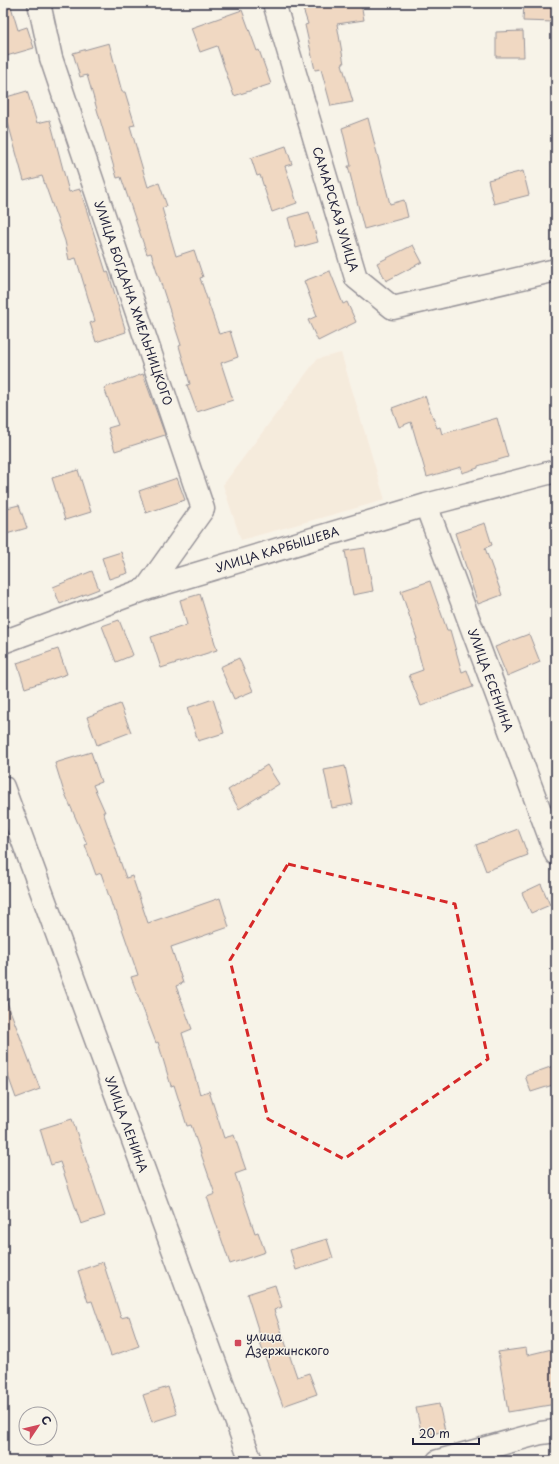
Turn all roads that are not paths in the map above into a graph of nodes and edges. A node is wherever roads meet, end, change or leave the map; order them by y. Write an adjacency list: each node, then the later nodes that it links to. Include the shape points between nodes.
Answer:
1 (39, 3): 6 (street, УЛИЦА БОГДАНА ХМЕЛЬНИЦКОГО, via 52,58 203,509)
2 (274, 3): 3 (street, САМАРСКАЯ УЛИЦА, via 356,278 393,308)
3 (556, 270)
4 (556, 471): 5 (street, УЛИЦА КАРБЫШЕВА)
5 (426, 505): 6 (street, УЛИЦА КАРБЫШЕВА); 9 (street, УЛИЦА ЕСЕНИНА)
6 (146, 589): 7 (street, УЛИЦА КАРБЫШЕВА)
7 (3, 642)
8 (3, 786): 11 (street, УЛИЦА ЛЕНИНА)
9 (556, 854)
10 (556, 1432): 12 (street, via 541,1433)
11 (251, 1461)
12 (438, 1461)

